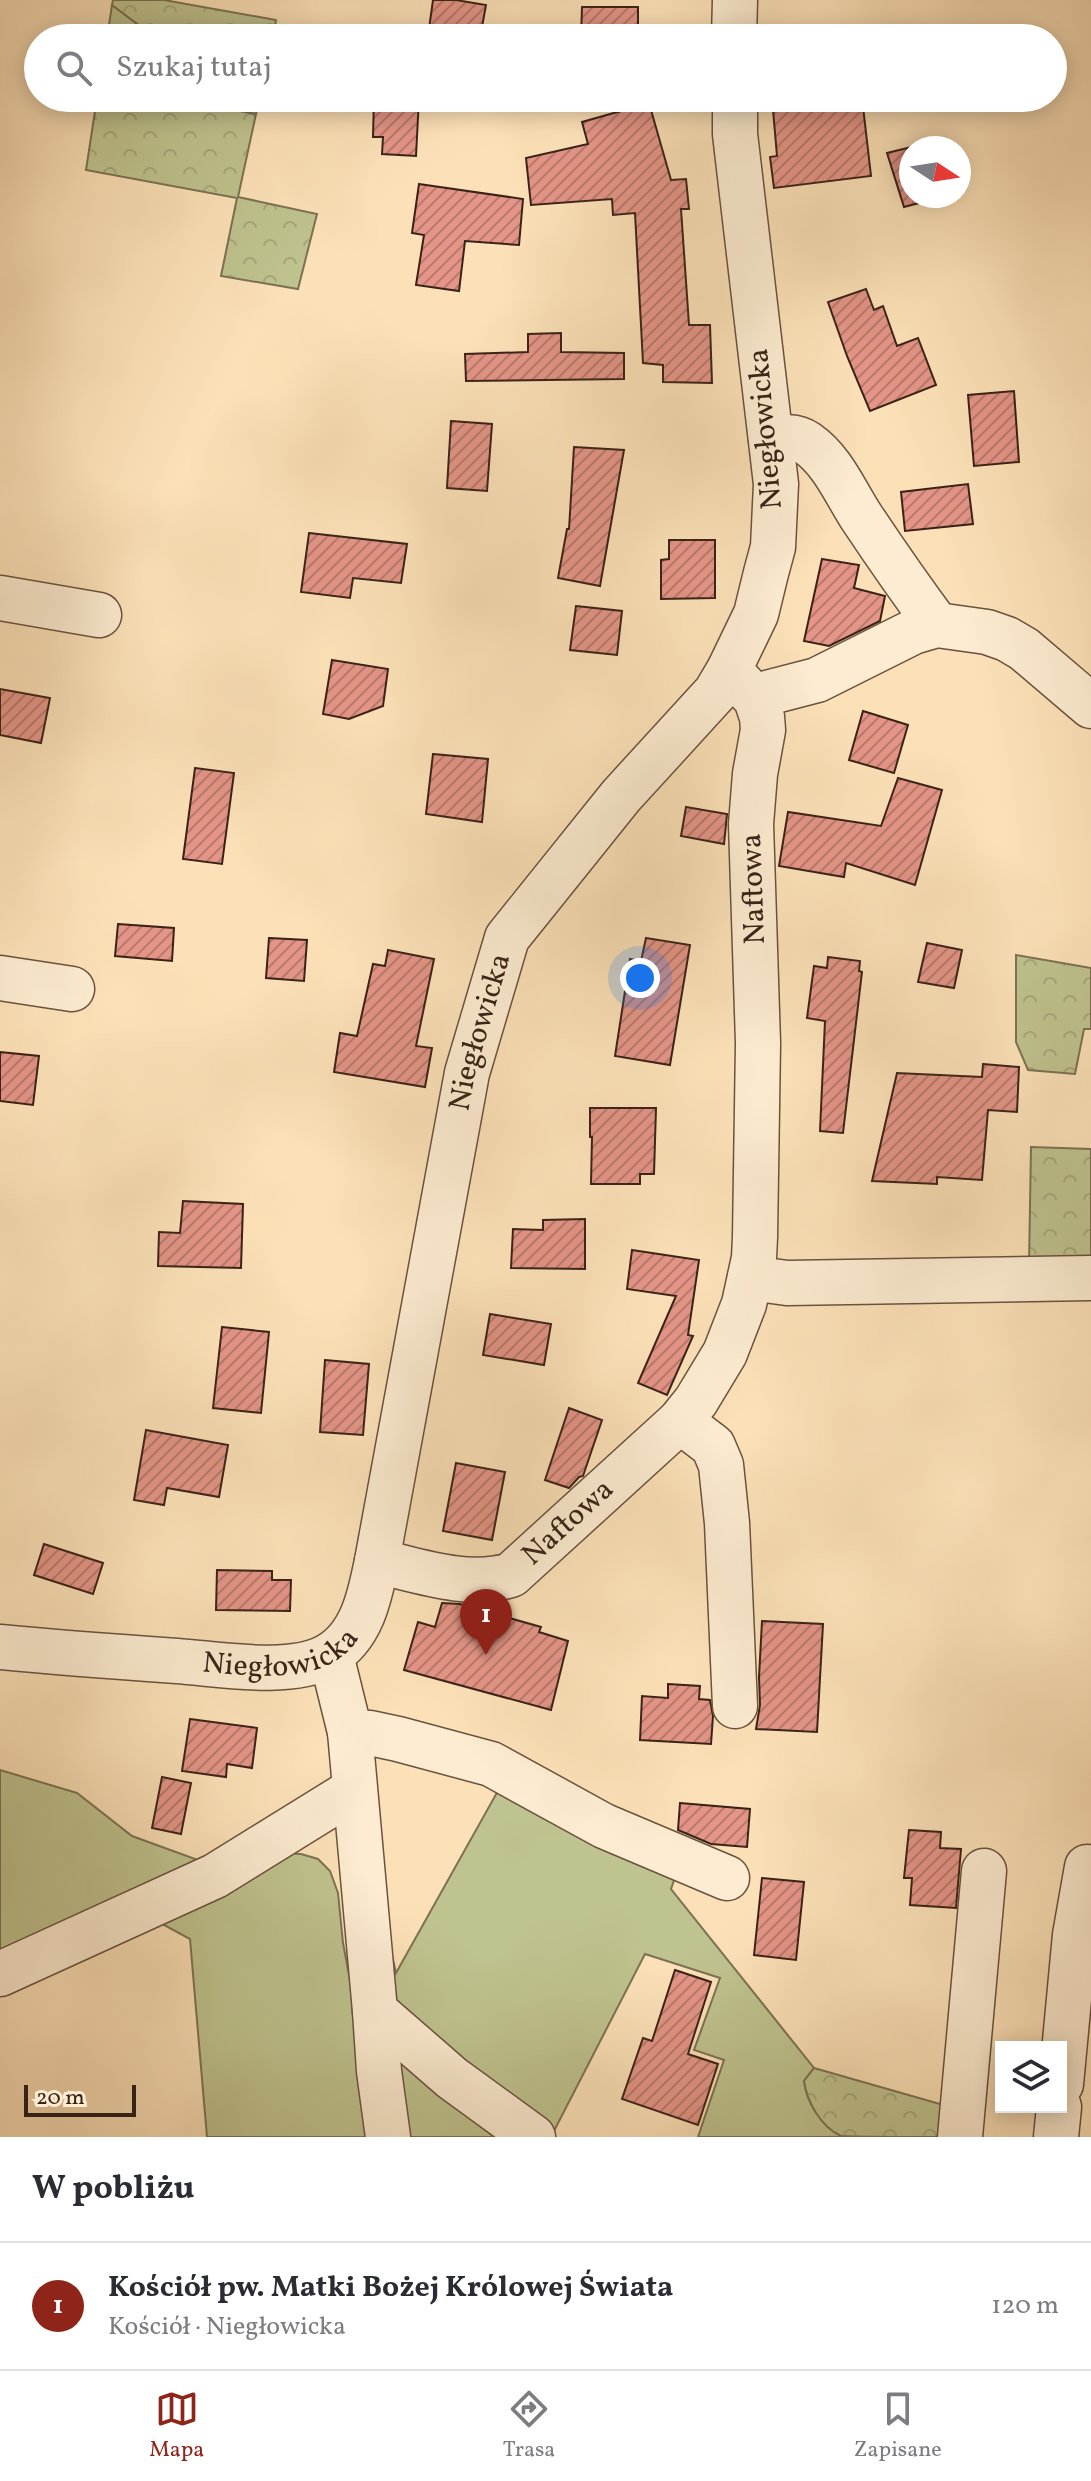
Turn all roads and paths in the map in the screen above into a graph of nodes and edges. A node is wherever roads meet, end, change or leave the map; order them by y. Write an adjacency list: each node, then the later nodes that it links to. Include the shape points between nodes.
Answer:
1 (735, 0): 2 (street)
2 (734, 24)
3 (735, 112): 4 (street, Niegłowicka)
4 (771, 439): 7 (street, via 806,442 827,463); 8 (street, Niegłowicka, via 776,484 773,547)
5 (0, 598): 6 (street)
6 (99, 615)
7 (937, 625): 8 (street, via 817,680 767,693); 9 (street, via 1007,639)
8 (742, 685): 12 (street, Naftowa, via 762,717 763,730 751,824 759,1119); 15 (street, Niegłowicka, via 716,692 621,796 507,938 467,1073)
9 (1091, 706)
10 (0, 978): 11 (street)
11 (72, 989)
12 (750, 1278): 13 (street, via 787,1283); 14 (street, Naftowa, via 725,1353)
13 (1091, 1278)
14 (680, 1421): 15 (street, Naftowa, via 511,1575 465,1580); 18 (street, via 713,1446 721,1465)
15 (377, 1561): 17 (street, Niegłowicka, via 360,1622)
16 (0, 1647): 17 (street, Niegłowicka, via 267,1667 309,1664)
17 (331, 1655): 19 (street)
18 (735, 1706)
19 (350, 1732): 20 (street); 23 (street, via 491,1764 604,1826)
20 (354, 1790): 24 (street, via 215,1876); 25 (street)
21 (1087, 1867): 26 (street)
22 (984, 1871): 30 (street)
23 (727, 1878)
24 (0, 1974)
25 (375, 2011): 28 (street); 29 (street, via 452,2078)
26 (1065, 2041)
27 (1058, 2113): 31 (street)
28 (388, 2137)
29 (533, 2137)
30 (960, 2137)
31 (1056, 2137)

